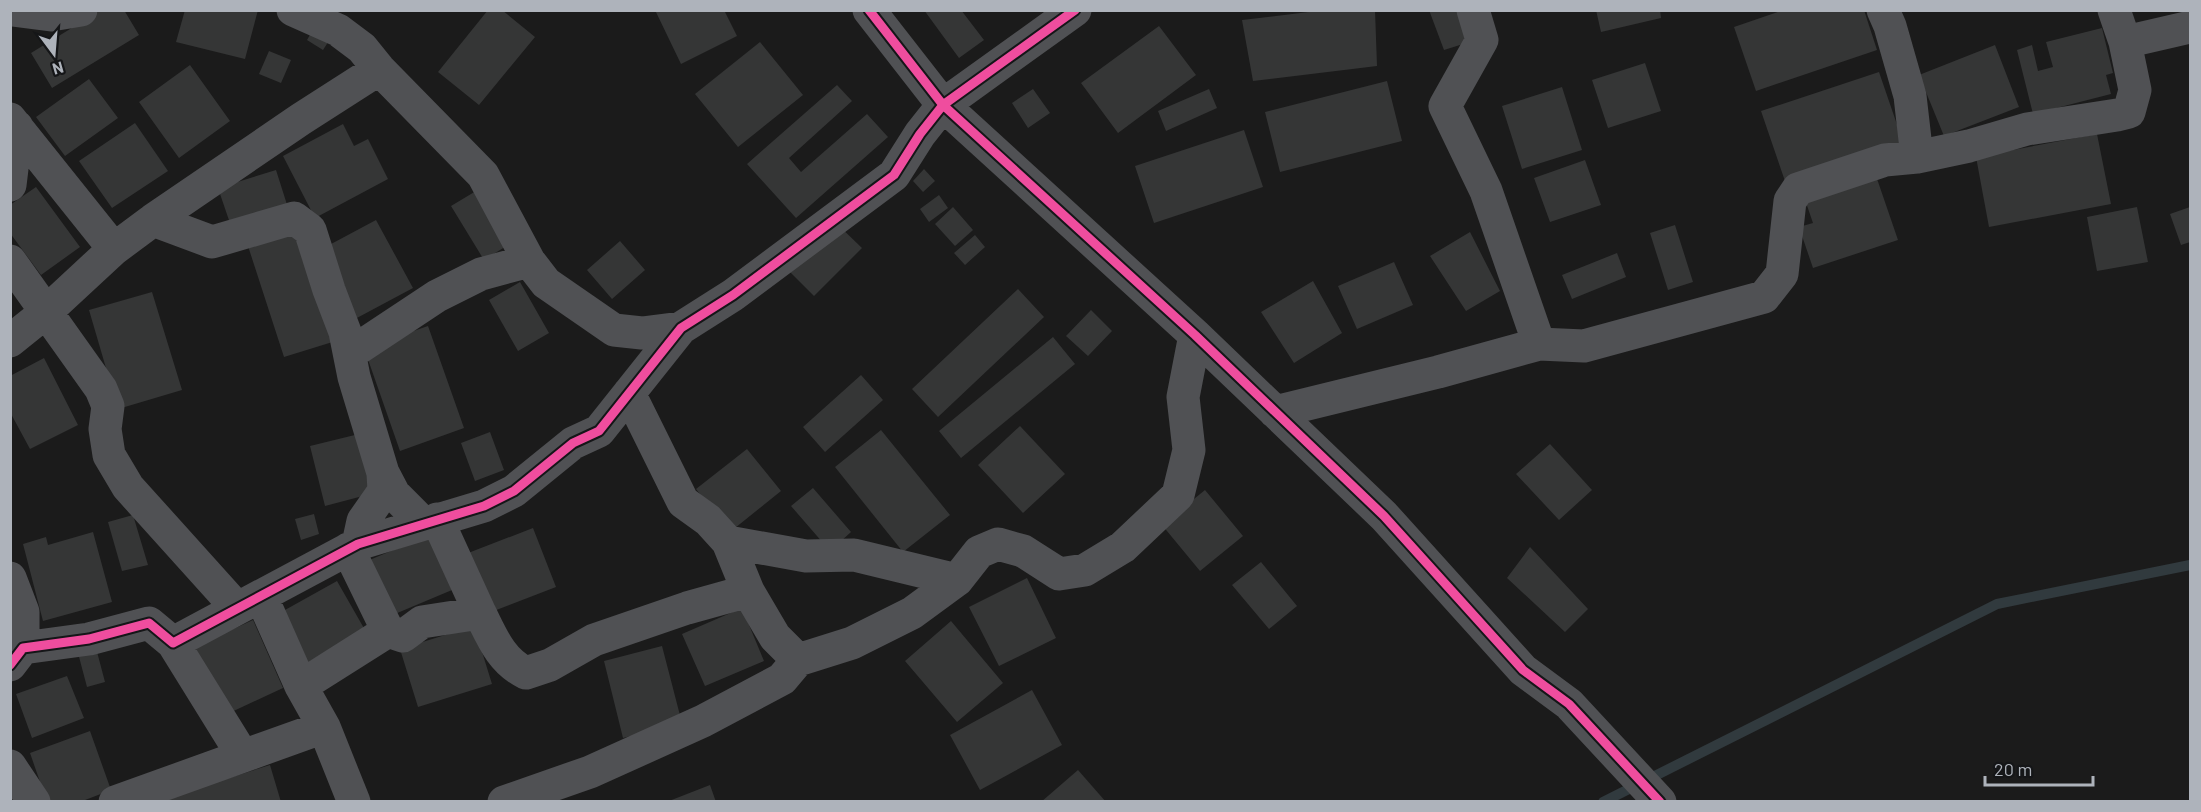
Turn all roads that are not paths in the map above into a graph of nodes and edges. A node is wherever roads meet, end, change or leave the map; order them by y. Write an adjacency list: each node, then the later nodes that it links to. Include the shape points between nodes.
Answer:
1 (12, 10): 2 (street, via 51,15)
2 (81, 10)
3 (292, 10): 11 (street, via 338,30 362,48)
4 (869, 10): 12 (street)
5 (1075, 10): 12 (street)
6 (1473, 10): 25 (street, via 1482,40 1445,106 1486,191)
7 (1883, 10): 14 (street, via 1910,96)
8 (2114, 10): 10 (street)
9 (2190, 27): 10 (street)
10 (2125, 42): 14 (street, via 2135,90 2129,112 2027,129)
11 (379, 69): 16 (street); 19 (street, via 483,175)
12 (943, 105): 21 (street, via 894,175 733,295); 23 (street)
13 (14, 123): 15 (street); 17 (street)
14 (1917, 157): 25 (street, via 1885,160 1798,189 1790,201 1782,274 1764,297 1584,346)
15 (10, 185)
16 (153, 220): 17 (street); 26 (street, via 212,242 294,218 310,230)
17 (114, 249): 20 (street)
18 (10, 261): 20 (street)
19 (529, 261): 22 (street, via 546,283); 26 (street, via 481,274 436,296)
20 (46, 312): 24 (street); 36 (street, via 101,389 108,406 105,429 109,455 128,487)
21 (681, 328): 22 (street, via 642,333); 27 (street)
22 (614, 330): 27 (street)
23 (1195, 335): 28 (street); 34 (street, via 1184,397 1189,450 1178,495 1123,547 1085,570 1059,574 1023,551 998,543 979,552)
24 (10, 340)
25 (1539, 344): 28 (street)
26 (351, 353): 29 (street, via 354,377)
27 (632, 388): 30 (street, via 599,431 573,443 514,491 484,506); 31 (street, via 683,502 708,520)
28 (1275, 412): 50 (street, via 1384,516 1523,670 1569,704)
29 (383, 473): 30 (street, via 394,494); 32 (street, via 384,491 363,521)
30 (430, 521): 32 (street); 37 (street)
31 (728, 542): 34 (street, via 806,556 854,555); 35 (street)
32 (353, 547): 36 (street); 38 (street)
33 (10, 578): 40 (street, via 23,612)
34 (957, 580): 41 (street, via 912,613 852,643)
35 (748, 591): 37 (street, via 594,640 526,674 502,655); 41 (street, via 775,637)
36 (250, 603): 39 (street); 42 (street, via 286,649)
37 (480, 613): 38 (street, via 422,622 403,636)
38 (388, 631): 42 (street)
39 (173, 643): 40 (street, via 149,623); 44 (street)
40 (17, 657)
41 (798, 660): 49 (street, via 782,679 703,721 590,772)
42 (301, 686): 43 (street)
43 (324, 727): 44 (street); 48 (street)
44 (243, 756): 47 (street)
45 (10, 766): 46 (street)
46 (34, 801)
47 (115, 801)
48 (354, 801)
49 (504, 801)
50 (1660, 801)

